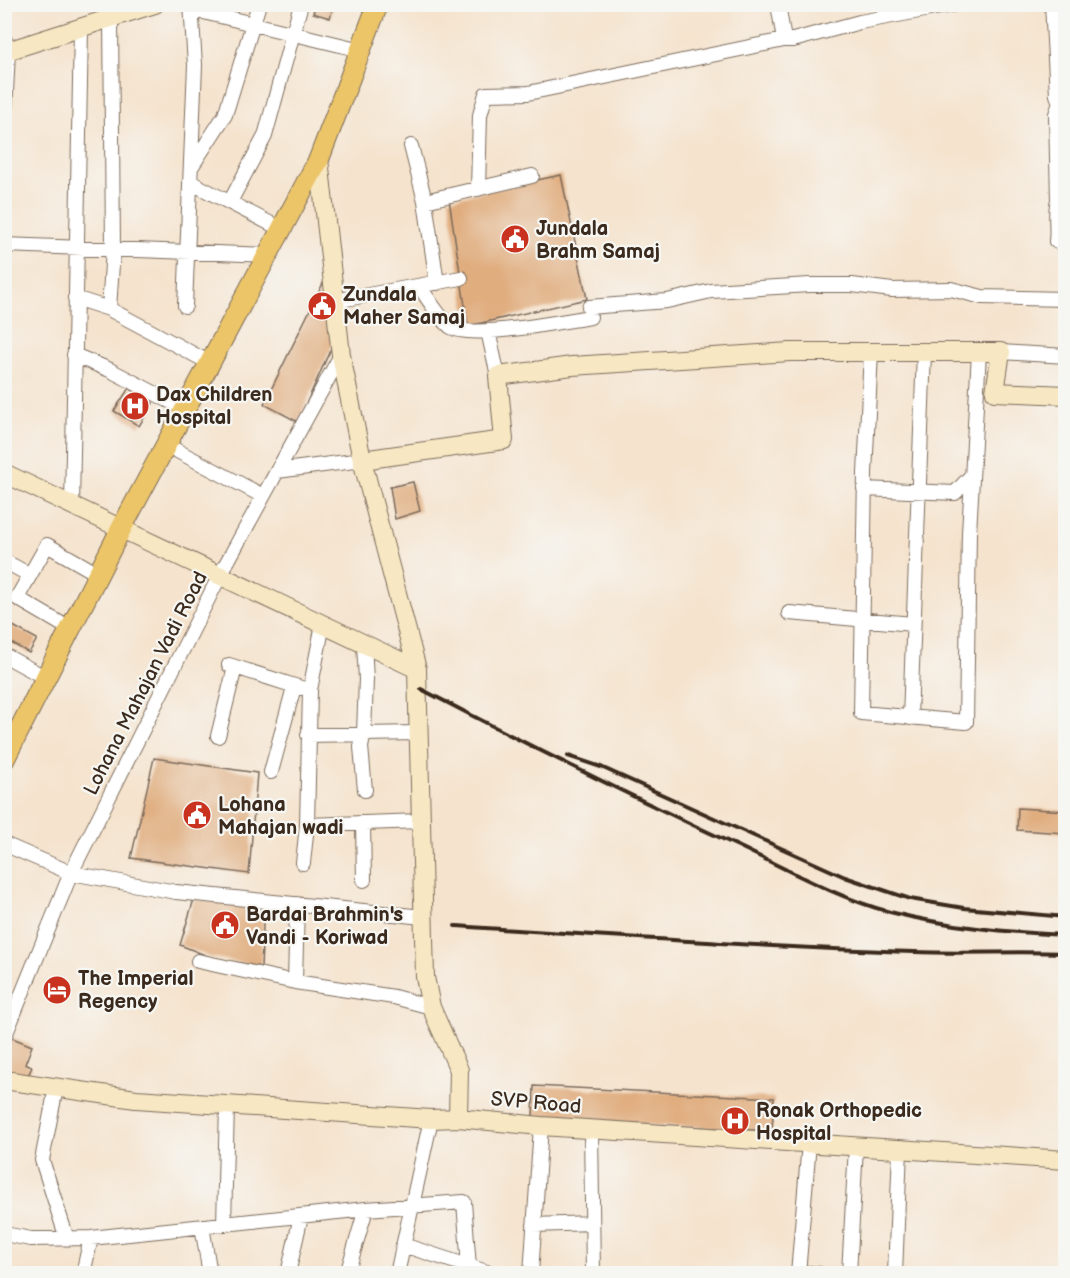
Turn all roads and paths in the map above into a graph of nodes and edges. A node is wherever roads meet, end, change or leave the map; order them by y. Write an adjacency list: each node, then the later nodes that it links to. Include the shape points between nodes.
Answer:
1 (155, 4): 9 (street)
2 (259, 4): 10 (street)
3 (302, 4): 12 (street)
4 (378, 4): 15 (main road)
5 (778, 4): 13 (street)
6 (957, 4): 13 (street)
7 (1052, 4): 19 (street)
8 (191, 7): 10 (street); 20 (street, via 195,65)
9 (108, 11): 11 (street); 30 (street)
10 (254, 24): 12 (street); 20 (street, via 225,115)
11 (81, 28): 14 (street); 28 (street)
12 (294, 33): 15 (street); 25 (street, via 265,136)
13 (784, 40): 22 (street, via 528,93 486,94 480,115)
14 (6, 47): 16 (street)
15 (362, 50): 18 (main road)
16 (4, 133)
17 (411, 146): 24 (street)
18 (319, 159): 26 (main road); 38 (street)
19 (1061, 166): 23 (street)
20 (190, 175): 25 (street); 31 (street)
21 (532, 176): 22 (street)
22 (478, 189): 24 (street)
23 (1062, 200): 29 (street, via 1055,208 1056,241)
24 (425, 201): 34 (street)
25 (230, 202): 26 (street)
26 (282, 229): 32 (main road)
27 (4, 245): 28 (street)
28 (76, 247): 30 (street); 36 (street)
29 (1065, 247)
30 (113, 249): 31 (street); 40 (street)
31 (187, 252): 32 (street); 39 (street)
32 (267, 255): 49 (main road)
33 (461, 278): 34 (street)
34 (437, 283): 35 (street)
35 (419, 286): 38 (street); 41 (street, via 449,326 460,331)
36 (75, 298): 40 (street); 46 (street)
37 (1065, 299): 41 (street, via 982,297 951,289 810,285 711,291)
38 (335, 302): 47 (street)
39 (185, 306)
40 (109, 309): 49 (street)
41 (488, 331): 50 (street)
42 (871, 352): 43 (street); 50 (street, via 790,352 572,366); 58 (street)
43 (924, 352): 44 (street); 59 (street)
44 (979, 352): 45 (street); 57 (street)
45 (1001, 352): 48 (street); 51 (street, via 995,392)
46 (74, 355): 52 (street); 61 (street)
47 (341, 355): 54 (street); 55 (street, Lohana Mahajan Vadi Road)
48 (1065, 356)
49 (210, 363): 52 (main road)
50 (498, 376): 54 (street, via 504,440)
51 (1065, 395)
52 (185, 409): 53 (main road)
53 (166, 445): 60 (street); 62 (main road)
54 (362, 460): 55 (street); 74 (street)
55 (277, 471): 60 (street, Lohana Mahajan Vadi Road)
56 (4, 473): 61 (street)
57 (972, 475): 59 (street, via 955,493); 78 (street, via 966,722)
58 (864, 489): 59 (street); 68 (street)
59 (919, 490): 70 (street)
60 (263, 496): 66 (street, Lohana Mahajan Vadi Road)
61 (72, 506): 62 (street)
62 (121, 530): 64 (main road); 66 (street)
63 (4, 561): 65 (street)
64 (98, 574): 65 (street, via 47,545); 71 (main road)
65 (30, 575): 71 (street, via 17,598)
66 (220, 575): 69 (street); 91 (street, Lohana Mahajan Vadi Road)
67 (789, 613): 68 (street)
68 (861, 618): 70 (street); 78 (street, via 861,713)
69 (323, 624): 72 (street); 77 (street)
70 (914, 624): 78 (street)
71 (70, 629): 75 (main road)
72 (364, 644): 74 (street); 79 (street)
73 (4, 655): 75 (street)
74 (417, 669): 80 (street)
75 (46, 678): 83 (main road)
76 (294, 687): 77 (street); 82 (street, via 232,666); 84 (street)
77 (310, 690): 81 (street)
78 (910, 718)
79 (364, 733): 80 (street); 81 (street); 85 (street, via 361,747)
80 (418, 733): 86 (street)
81 (308, 735): 88 (street)
82 (218, 736)
83 (4, 760)
84 (271, 772)
85 (365, 790)
86 (421, 821): 87 (street); 94 (street)
87 (363, 823): 88 (street); 92 (street)
88 (308, 825): 90 (street)
89 (4, 844): 91 (street)
90 (303, 863)
91 (71, 873): 93 (street, via 177,892); 98 (street, Lohana Mahajan Vadi Road)
92 (364, 880)
93 (297, 904): 94 (street); 96 (street)
94 (423, 917): 97 (street, via 425,977)
95 (198, 961): 96 (street)
96 (295, 982): 97 (street, via 394,997)
97 (431, 1007): 102 (street, via 459,1070)
98 (4, 1038)
99 (4, 1080): 100 (street, SVP Road)
100 (56, 1088): 101 (street, SVP Road, via 136,1099); 119 (street, via 42,1160)
101 (227, 1105): 103 (street, SVP Road); 114 (street)
102 (458, 1118): 103 (street, SVP Road); 104 (street, SVP Road)
103 (431, 1119): 110 (street)
104 (541, 1126): 105 (street, SVP Road); 115 (street)
105 (591, 1129): 106 (street, SVP Road); 113 (street)
106 (809, 1143): 107 (street, SVP Road); 122 (street)
107 (856, 1146): 108 (street, SVP Road); 132 (street)
108 (900, 1149): 109 (street, SVP Road); 133 (street)
109 (1065, 1160)
110 (411, 1206): 111 (street); 120 (street); 121 (street, via 464,1202)
111 (366, 1209): 112 (street); 126 (street)
112 (301, 1216): 114 (street); 125 (street)
113 (592, 1222): 115 (street); 130 (street)
114 (224, 1224): 116 (street)
115 (534, 1225): 129 (street)
116 (202, 1226): 118 (street); 124 (street)
117 (6, 1238): 119 (street)
118 (91, 1238): 119 (street); 123 (street)
119 (67, 1239)
120 (403, 1245): 121 (street); 127 (street)
121 (469, 1270): 128 (street)
122 (798, 1273): 131 (street)
123 (83, 1274)
124 (210, 1274)
125 (288, 1274)
126 (347, 1274)
127 (397, 1274)
128 (493, 1274)
129 (531, 1274)
130 (593, 1274)
131 (820, 1274)
132 (849, 1274)
133 (895, 1274)

